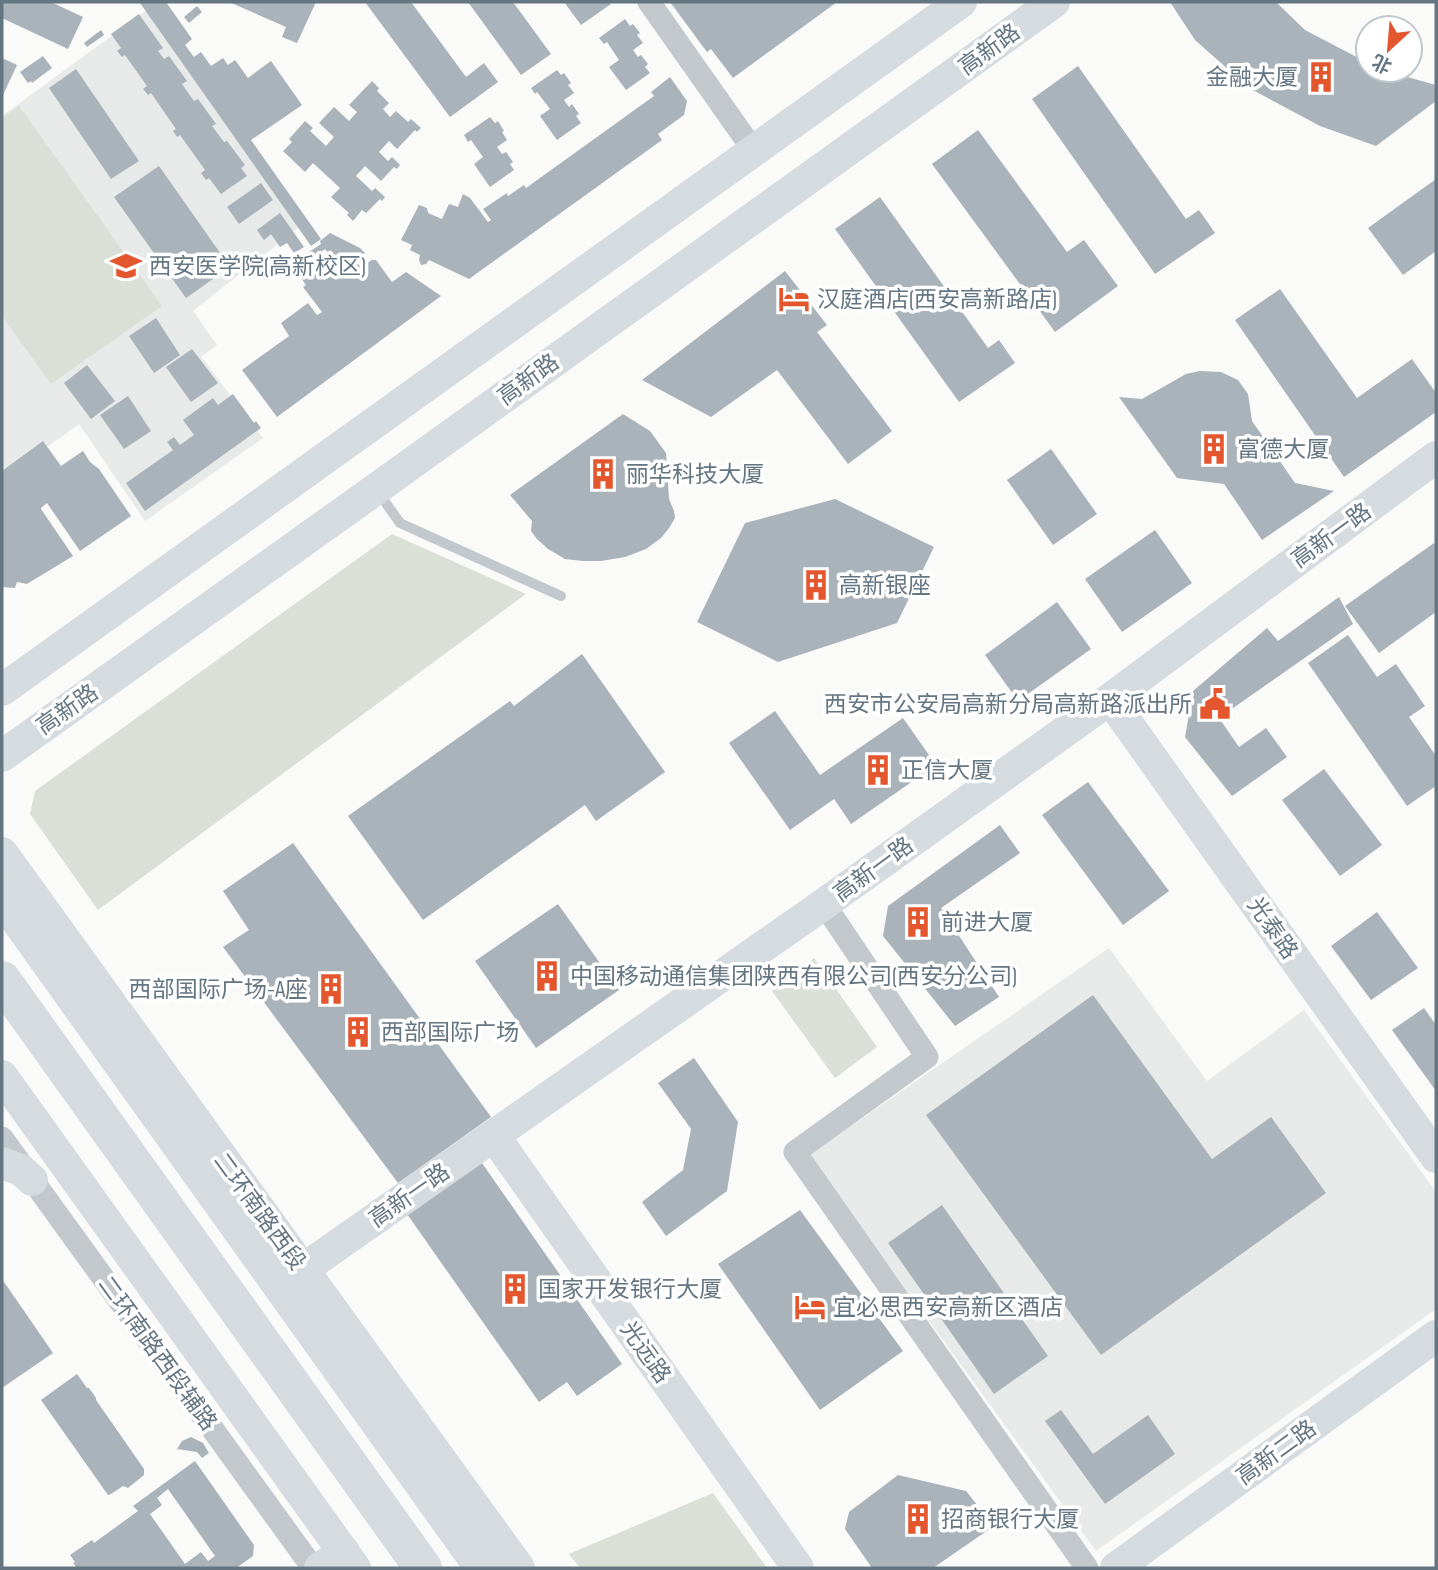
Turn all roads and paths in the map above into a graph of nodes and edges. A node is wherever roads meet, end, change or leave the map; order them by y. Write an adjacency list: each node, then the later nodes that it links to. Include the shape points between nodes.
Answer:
1 (649, 2): 4 (street)
2 (961, 2): 4 (main road)
3 (1054, 2): 6 (main road, 高新路)
4 (754, 151): 8 (main road)
5 (1436, 457): 9 (main road, 高新一路)
6 (376, 489): 7 (lane, via 401,523); 10 (main road, 高新路)
7 (561, 596)
8 (2, 690)
9 (1110, 699): 13 (main road, 高新一路); 20 (main road, 光泰路)
10 (2, 756)
11 (2, 853): 23 (main road, 二环南路西段)
12 (2, 895): 31 (highway)
13 (824, 905): 18 (main road, 高新一路); 34 (street, via 927,1057 795,1152)
14 (2, 938): 30 (highway)
15 (2, 980): 29 (highway)
16 (2, 1024): 28 (highway)
17 (2, 1076): 26 (main road)
18 (494, 1136): 23 (main road, 高新一路); 33 (main road, 光远路)
19 (2, 1138): 22 (street, 二环南路西段辅路)
20 (1436, 1157)
21 (2, 1163): 22 (main road)
22 (32, 1180): 27 (street, 二环南路西段辅路)
23 (302, 1270): 32 (main road, 二环南路西段)
24 (1436, 1336): 35 (main road, 高新二路)
25 (1436, 1360): 36 (main road, 高新二路)
26 (339, 1563)
27 (313, 1568)
28 (395, 1568)
29 (423, 1568)
30 (455, 1568)
31 (484, 1568)
32 (519, 1568)
33 (798, 1568)
34 (1087, 1568)
35 (1116, 1568)
36 (1145, 1568)

